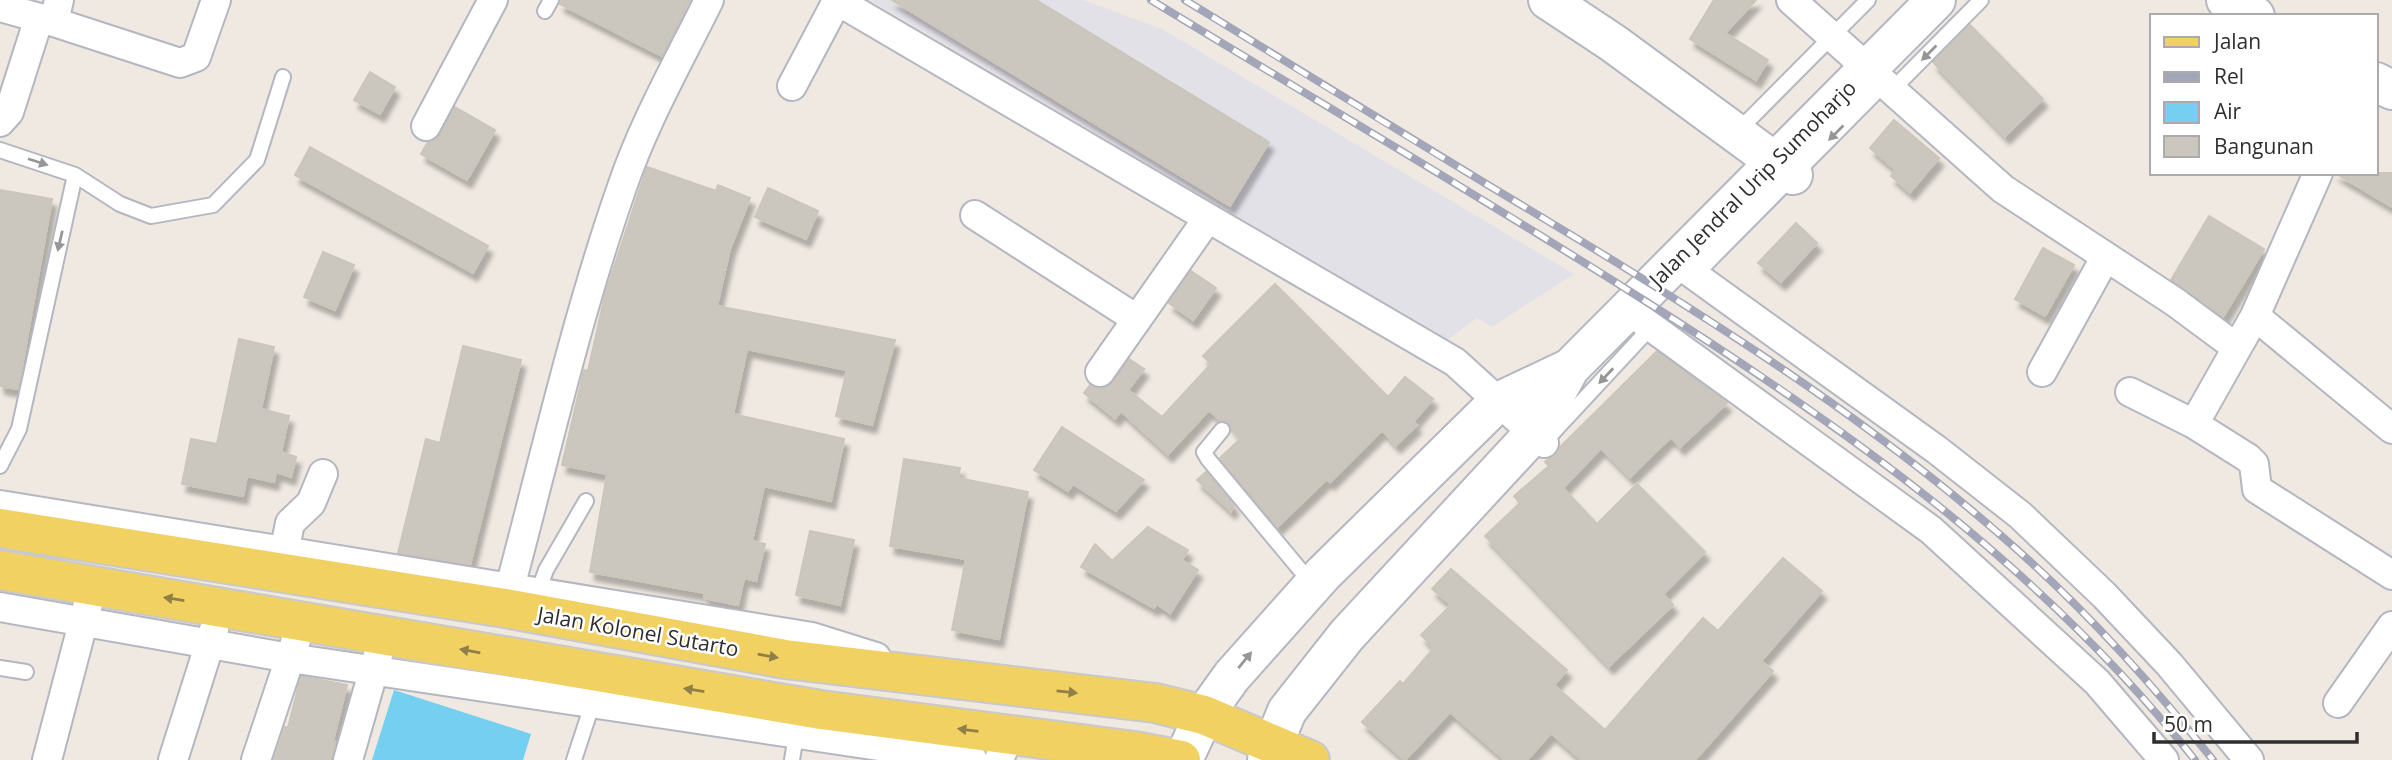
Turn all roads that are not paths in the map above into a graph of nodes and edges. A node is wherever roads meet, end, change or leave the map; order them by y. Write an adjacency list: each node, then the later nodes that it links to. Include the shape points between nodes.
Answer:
1 (216, 0): 12 (street, via 200,51 186,63)
2 (493, 0): 19 (street)
3 (709, 0): 55 (street, via 622,186 594,277)
4 (836, 0): 17 (street); 26 (street)
5 (1548, 0): 20 (main road)
6 (1791, 0): 14 (street)
7 (1868, 0): 14 (lane)
8 (1981, 0): 11 (lane)
9 (2226, 0): 13 (main road)
10 (4, 5): 12 (street)
11 (1954, 7): 16 (main road, Jalan Jendral Urip Sumoharjo)
12 (50, 13): 18 (street, via 9,112)
13 (2251, 14)
14 (1831, 37): 16 (street); 20 (lane)
15 (283, 77): 23 (lane, via 257,160 213,205 151,216 120,204)
16 (1881, 81): 22 (main road, Jalan Jendral Urip Sumoharjo); 27 (street, via 2003,189)
17 (792, 86)
18 (0, 122)
19 (426, 126)
20 (1735, 134): 22 (main road)
21 (0, 150): 23 (lane, one-way to 23)
22 (1784, 169): 28 (main road, Jalan Jendral Urip Sumoharjo)
23 (75, 175): 43 (lane, one-way to 43, via 19,429)
24 (2317, 175): 29 (street)
25 (975, 215): 30 (street)
26 (1208, 218): 30 (street); 37 (street, via 1455,362)
27 (2105, 258): 32 (street); 35 (street)
28 (1685, 269): 31 (main road, Jalan Jendral Urip Sumoharjo); 82 (street, via 2020,515 2169,664)
29 (2255, 316): 32 (street); 39 (street)
30 (1135, 318): 34 (street)
31 (1640, 318): 33 (main road, Jalan Jendral Urip Sumoharjo); 41 (lane, one-way to 41); 81 (street, via 1931,530 2097,682)
32 (2237, 348): 38 (street)
33 (1570, 368): 37 (main road, Jalan Jendral Urip Sumoharjo); 41 (main road, Jalan Jendral Urip Sumoharjo)
34 (1100, 372)
35 (2042, 372)
36 (2130, 392): 38 (street)
37 (1493, 397): 41 (street); 42 (lane); 45 (main road, Jalan Jendral Urip Sumoharjo)
38 (2194, 425): 53 (street, via 2252,461 2256,489)
39 (2392, 429)
40 (1222, 430): 52 (lane, via 1204,452 1208,459)
41 (1539, 438): 48 (main road, Jalan Jendral Urip Sumoharjo)
42 (1434, 444)
43 (2, 458)
44 (323, 474): 50 (street, via 311,503 290,523)
45 (1400, 488): 48 (main road); 52 (main road, Jalan Jendral Urip Sumoharjo)
46 (586, 501): 55 (lane, via 546,570)
47 (0, 505): 50 (street)
48 (1461, 523): 72 (main road, Jalan Jendral Urip Sumoharjo, via 1347,635 1287,711)
49 (0, 528): 54 (main road, Jalan Kolonel Sutarto)
50 (284, 553): 54 (street)
51 (0, 570): 56 (main road)
52 (1310, 572): 69 (main road, Jalan Jendral Urip Sumoharjo, one-way to 52)
53 (2392, 575)
54 (376, 578): 55 (main road, Jalan Kolonel Sutarto)
55 (521, 600): 66 (main road, Jalan Kolonel Sutarto, via 785,659)
56 (88, 604): 57 (street); 58 (main road, one-way to 56); 61 (street); 73 (street)
57 (0, 607)
58 (221, 607): 59 (main road); 61 (street)
59 (303, 621): 62 (main road); 63 (street)
60 (2389, 637): 68 (street)
61 (209, 645): 63 (street); 74 (street)
62 (379, 653): 63 (street); 67 (main road); 76 (street)
63 (290, 658): 75 (street)
64 (0, 668): 65 (lane)
65 (26, 672)
66 (1016, 687): 69 (main road, Jalan Kolonel Sutarto, one-way to 69, via 1113,697); 71 (main road)
67 (598, 688): 70 (street); 71 (main road, one-way to 67, via 821,710); 77 (lane)
68 (2338, 703)
69 (1204, 715): 72 (main road, Jalan Kolonel Sutarto); 79 (main road, Jalan Jendral Urip Sumoharjo)
70 (794, 747): 78 (street)
71 (1004, 748): 79 (main road)
72 (1270, 752): 80 (main road, Jalan Kolonel Sutarto)
73 (47, 760)
74 (173, 760)
75 (256, 760)
76 (348, 760)
77 (574, 760)
78 (973, 760)
79 (1182, 760)
80 (1310, 760)
81 (2165, 760)
82 (2249, 760)

